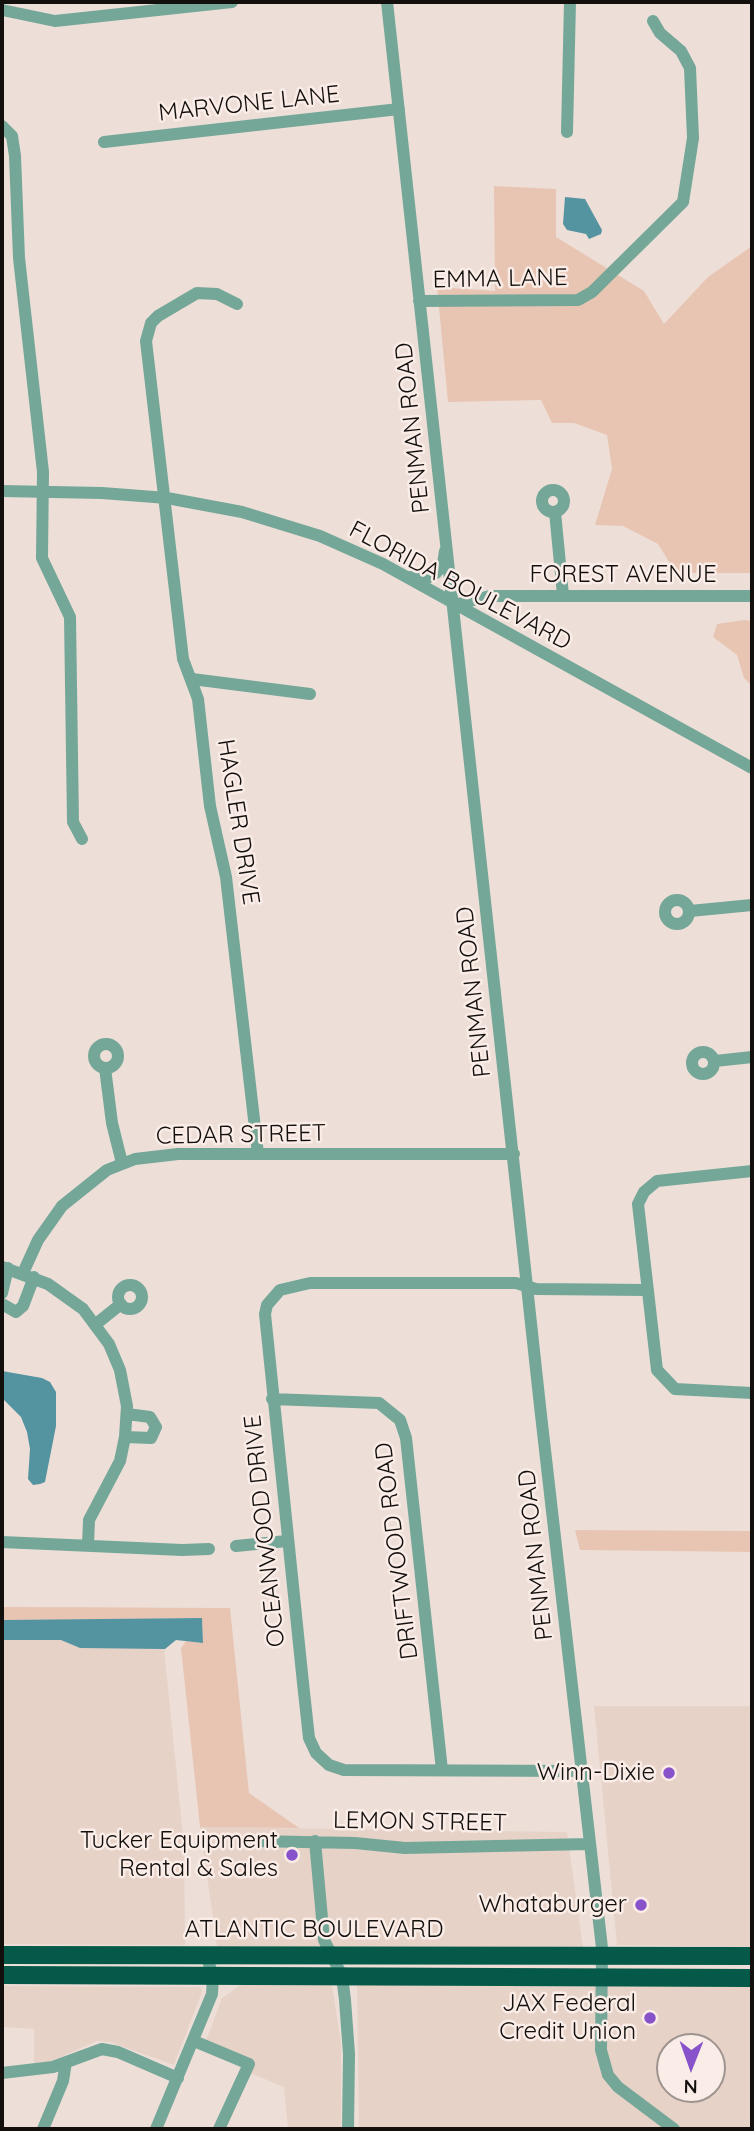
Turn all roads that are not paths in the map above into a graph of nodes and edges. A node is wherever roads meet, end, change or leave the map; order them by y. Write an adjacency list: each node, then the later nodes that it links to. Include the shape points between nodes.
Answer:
1 (232, 2): 4 (street)
2 (387, 2): 7 (street, PENMAN ROAD)
3 (570, 2): 9 (street)
4 (122, 7): 5 (street, via 55,21)
5 (2, 10)
6 (653, 21): 11 (street, EMMA LANE, via 690,68 693,138 683,202 579,300)
7 (399, 109): 10 (street, MARVONE LANE); 11 (street, PENMAN ROAD)
8 (2, 126): 14 (street, via 12,136 15,156 19,258)
9 (567, 132)
10 (104, 142)
11 (419, 301): 17 (street, PENMAN ROAD)
12 (237, 304): 15 (street, HAGLER DRIVE, via 217,294 197,293 158,316 147,332)
13 (2, 491): 14 (street, FLORIDA BOULEVARD)
14 (43, 492): 15 (street, FLORIDA BOULEVARD); 25 (street, via 42,558 70,617 73,822)
15 (167, 498): 18 (street, FLORIDA BOULEVARD, via 277,522); 22 (street, HAGLER DRIVE, via 183,659)
16 (555, 512): 19 (street)
17 (446, 541): 18 (street, via 443,564 436,573 426,578); 21 (street, PENMAN ROAD)
18 (405, 576): 21 (street, FLORIDA BOULEVARD)
19 (563, 595): 20 (street, FOREST AVENUE); 21 (street, FOREST AVENUE, via 490,596)
20 (752, 596)
21 (454, 604): 24 (street, FLORIDA BOULEVARD); 32 (street, PENMAN ROAD)
22 (192, 679): 23 (street); 31 (street, HAGLER DRIVE, via 226,877)
23 (310, 694)
24 (752, 768)
25 (82, 839)
26 (752, 905): 27 (street)
27 (690, 911)
28 (752, 1057): 29 (street)
29 (715, 1061)
30 (105, 1068): 33 (street, via 111,1122)
31 (258, 1154): 32 (street, CEDAR STREET); 33 (street, CEDAR STREET, via 178,1154)
32 (513, 1154): 37 (street, PENMAN ROAD)
33 (122, 1163): 36 (street, CEDAR STREET, via 87,1183 62,1206 38,1240)
34 (752, 1171): 38 (street, via 657,1181 639,1199)
35 (5, 1267): 36 (street); 39 (street)
36 (28, 1275): 40 (street, CEDAR STREET, via 23,1306 16,1312); 42 (street, via 72,1299)
37 (527, 1286): 38 (street); 44 (street, OCEANWOOD DRIVE, via 310,1283 286,1287 267,1305 264,1324); 53 (street, PENMAN ROAD)
38 (647, 1290): 43 (street, via 655,1363 668,1385 682,1391)
39 (2, 1293)
40 (2, 1304)
41 (121, 1304): 42 (street)
42 (96, 1324): 45 (street, via 115,1357)
43 (752, 1393)
44 (272, 1399): 47 (street, OCEANWOOD DRIVE); 52 (street, DRIFTWOOD ROAD, via 379,1403 400,1420 406,1438)
45 (127, 1414): 46 (street); 46 (street, via 150,1417 156,1427 151,1438)
46 (125, 1437): 49 (street, via 120,1461 89,1520)
47 (287, 1541): 50 (street); 52 (street, OCEANWOOD DRIVE, via 309,1738 324,1761 344,1770)
48 (2, 1542): 49 (street)
49 (88, 1545): 51 (street)
50 (236, 1546)
51 (209, 1549)
52 (442, 1770): 53 (street)
53 (581, 1772): 56 (street, PENMAN ROAD)
54 (251, 1841): 55 (street, LEMON STREET)
55 (314, 1841): 56 (street, LEMON STREET, via 405,1848); 58 (street, via 323,1931)
56 (589, 1844): 60 (street, PENMAN ROAD)
57 (205, 1955): 58 (highway, ATLANTIC BOULEVARD); 61 (highway, ATLANTIC BOULEVARD); 64 (street)
58 (331, 1955): 59 (highway, ATLANTIC BOULEVARD); 65 (street)
59 (468, 1955): 60 (highway, ATLANTIC BOULEVARD); 66 (street)
60 (603, 1955): 62 (highway, ATLANTIC BOULEVARD); 67 (street, PENMAN ROAD)
61 (2, 1956)
62 (752, 1956)
63 (2, 1975): 64 (highway, ATLANTIC BOULEVARD)
64 (213, 1976): 65 (highway, ATLANTIC BOULEVARD); 69 (street, via 212,1994)
65 (342, 1976): 66 (highway, ATLANTIC BOULEVARD); 76 (street, via 349,2054)
66 (468, 1977): 67 (highway, ATLANTIC BOULEVARD)
67 (602, 1977): 68 (highway, ATLANTIC BOULEVARD); 77 (street, PENMAN ROAD, via 601,2050 608,2075)
68 (752, 1978)
69 (194, 2041): 72 (street); 75 (street, via 249,2064)
70 (66, 2062): 71 (street); 72 (street, via 102,2049); 73 (street)
71 (2, 2073)
72 (178, 2078): 74 (street)
73 (44, 2129)
74 (156, 2129)
75 (219, 2129)
76 (348, 2129)
77 (674, 2129)

